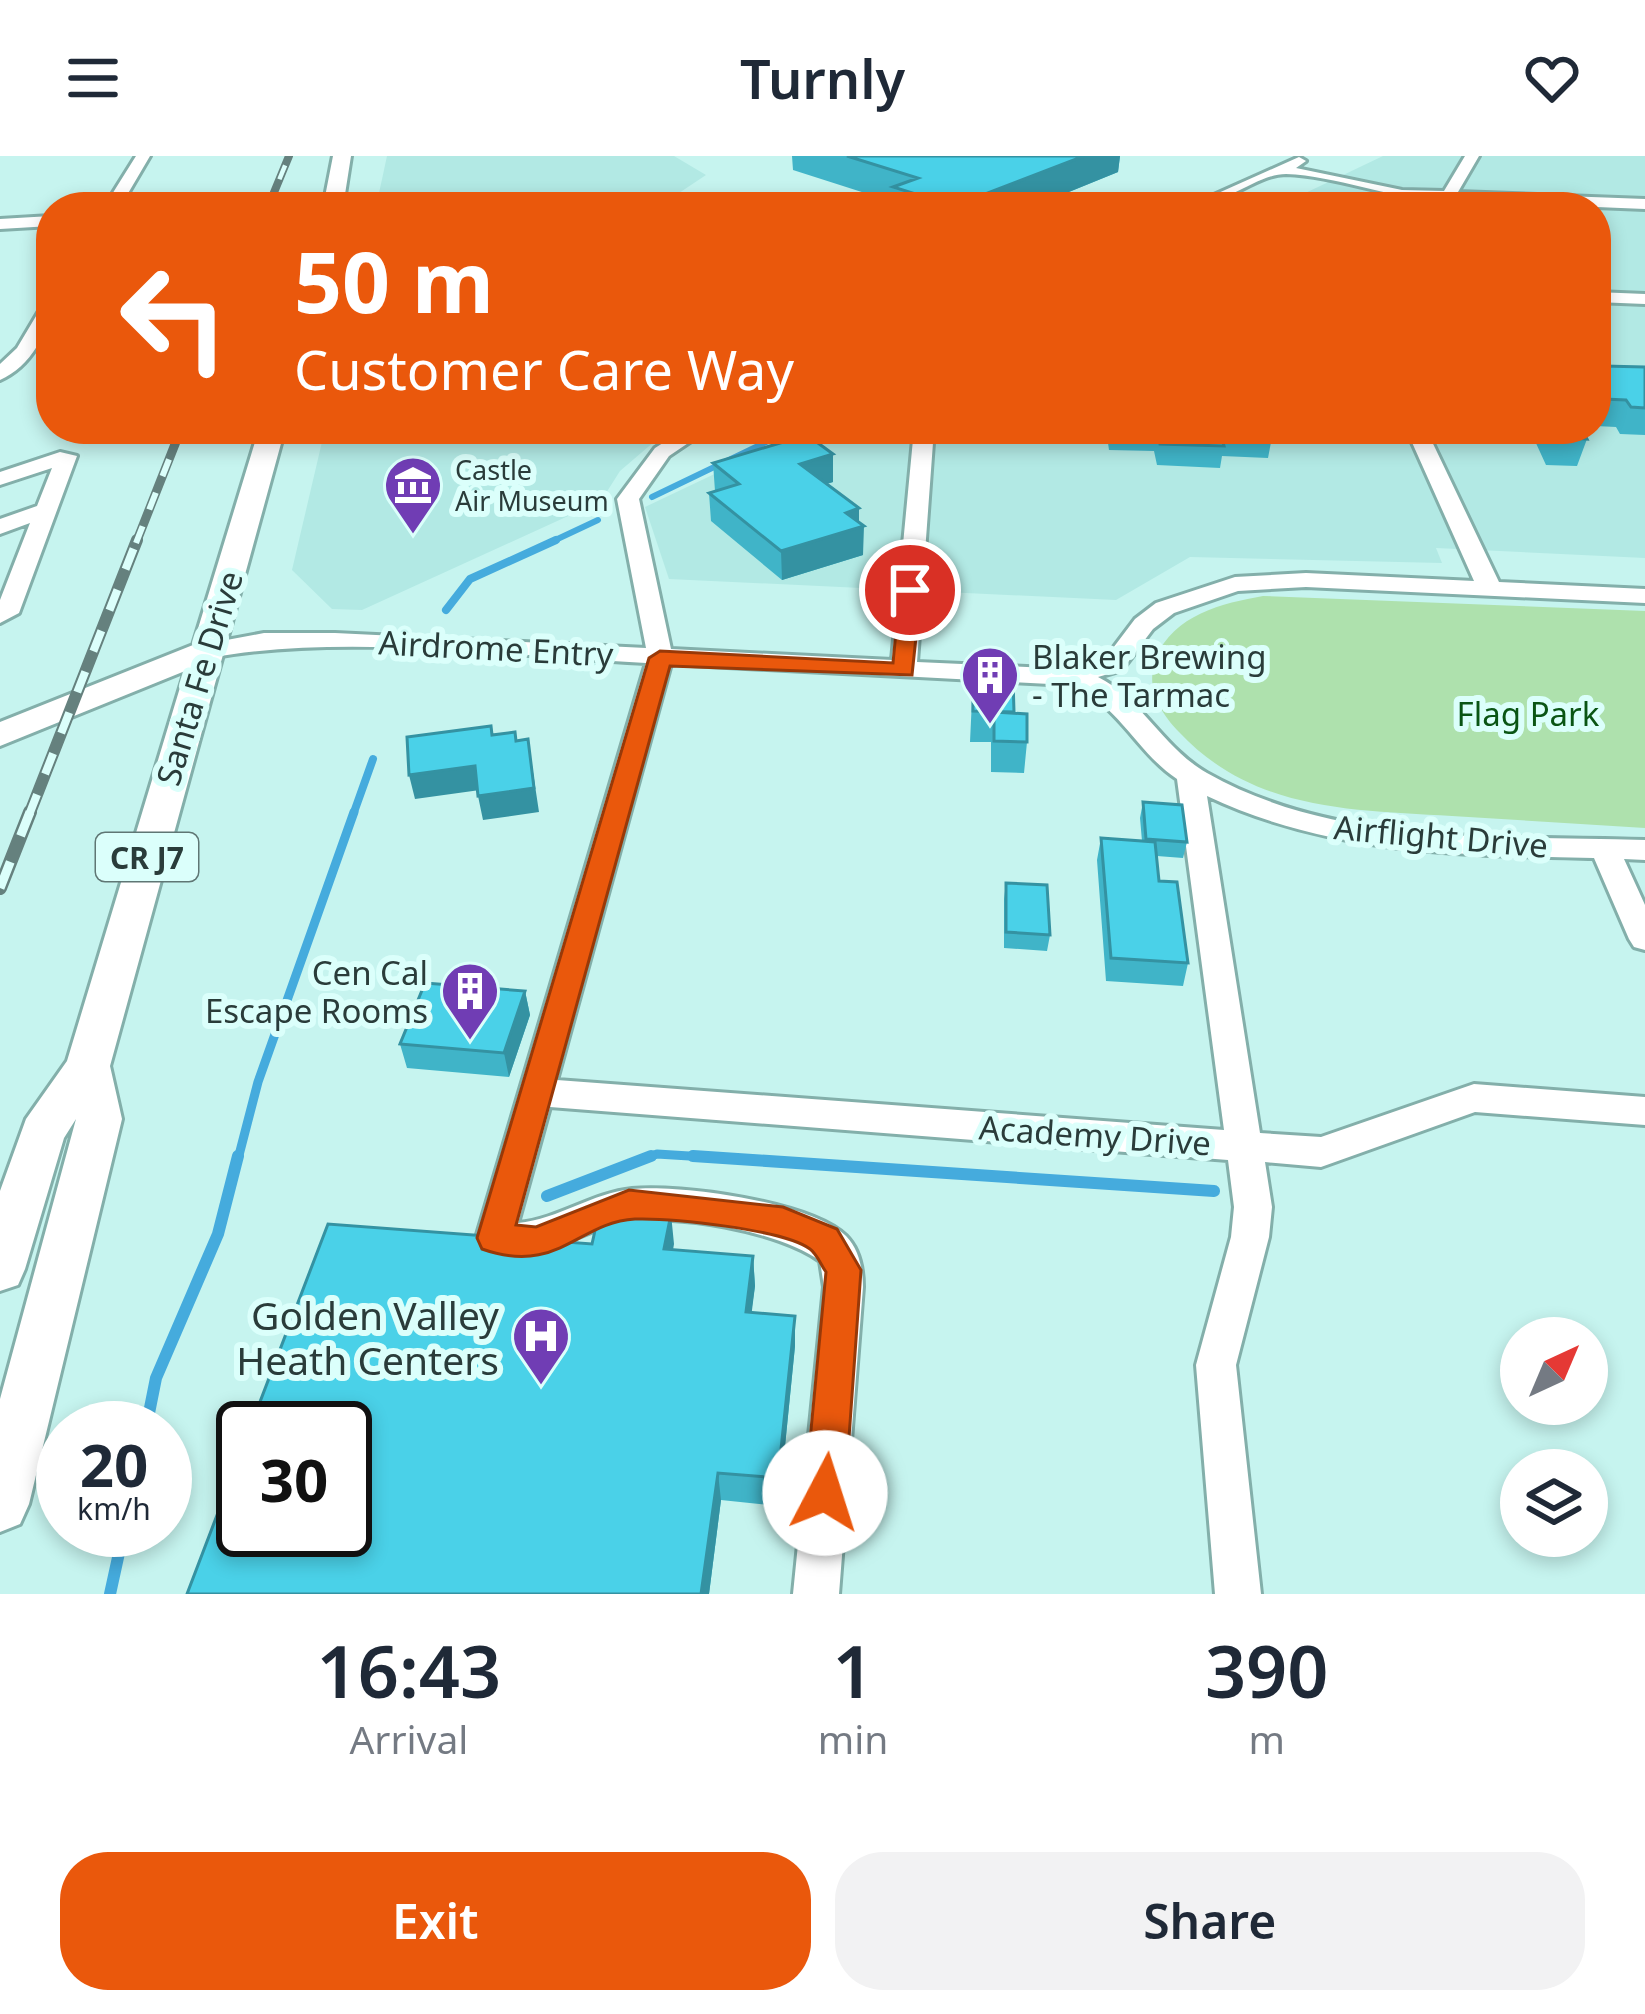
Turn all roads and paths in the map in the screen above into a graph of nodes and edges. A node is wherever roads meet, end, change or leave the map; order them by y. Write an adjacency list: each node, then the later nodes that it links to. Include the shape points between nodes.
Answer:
1 (143, 156): 6 (street)
2 (341, 156): 7 (main road)
3 (1310, 156): 5 (street)
4 (1472, 156): 10 (street)
5 (1281, 169): 8 (street); 9 (street)
6 (121, 192)
7 (335, 192)
8 (1229, 192)
9 (1386, 192)
10 (1450, 192)
11 (1611, 204): 12 (street)
12 (1645, 204)
13 (36, 222): 14 (street)
14 (0, 224)
15 (1611, 298): 16 (street)
16 (1645, 299)
17 (36, 331): 18 (street)
18 (0, 374)
19 (268, 444): 29 (main road, Santa Fe Drive / CR J7)
20 (675, 444): 30 (street, via 628,499)
21 (923, 444): 31 (street)
22 (1423, 444): 26 (street)
23 (0, 479): 24 (street, via 67,456)
24 (46, 510): 25 (street); 28 (street)
25 (0, 527)
26 (1490, 590): 27 (street); 32 (street, via 1235,584 1165,608 1113,665)
27 (1645, 596)
28 (0, 616)
29 (209, 650): 30 (street, Airdrome Entry, via 295,638); 33 (main road); 38 (main road, Santa Fe Drive / CR J7)
30 (660, 658): 31 (street, Airdrome Entry); 39 (street)
31 (904, 670): 32 (street, Airdrome Entry)
32 (1071, 677): 34 (street, Airflight Drive, via 1117,697 1153,746)
33 (0, 735)
34 (1190, 775): 35 (street, Airflight Drive, via 1257,808 1327,828); 41 (street)
35 (1604, 848): 36 (street, Airflight Drive); 37 (street)
36 (1645, 850)
37 (1645, 939)
38 (88, 1066): 42 (main road, Santa Fe Drive / CR J7, via 43,1132); 43 (main road, Santa Fe Drive / CR J7, via 99,1119)
39 (537, 1092): 41 (street, Academy Drive); 44 (street, via 495,1238 537,1242 629,1204 783,1222 810,1230 837,1253 844,1270)
40 (1645, 1111): 41 (street, Academy Drive, via 1474,1098 1321,1152)
41 (1244, 1146): 45 (street, via 1250,1238 1216,1365)
42 (0, 1269)
43 (0, 1504)
44 (816, 1594)
45 (1238, 1594)

